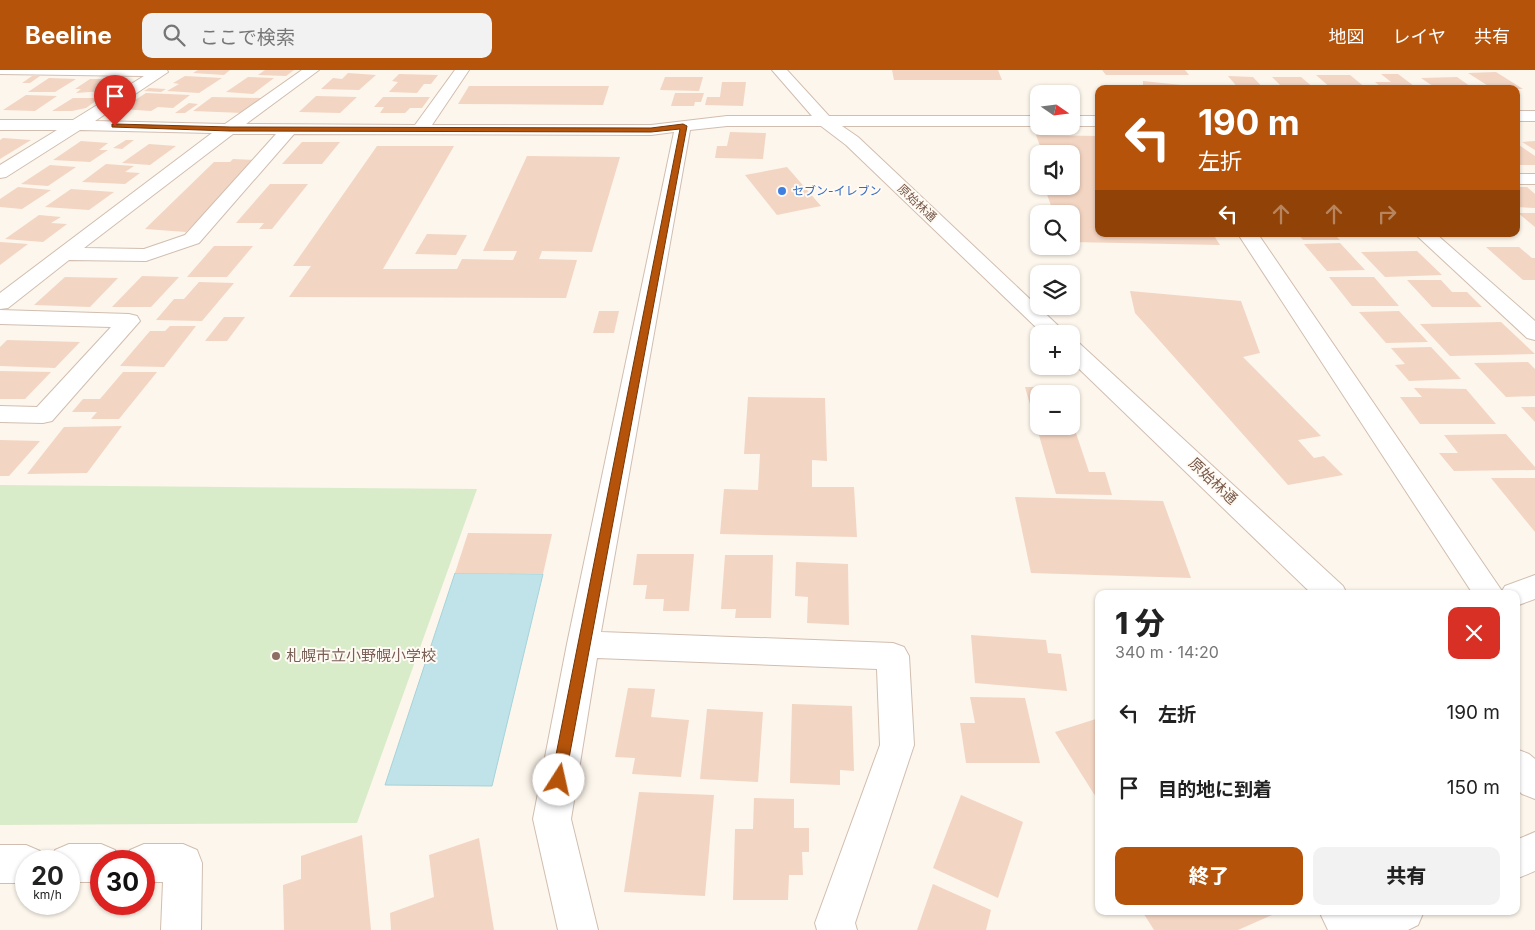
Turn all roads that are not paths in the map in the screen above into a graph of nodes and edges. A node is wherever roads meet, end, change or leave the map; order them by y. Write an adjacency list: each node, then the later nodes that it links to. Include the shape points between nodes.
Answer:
1 (0, 70): 12 (street, via 161,72)
2 (312, 70): 16 (street)
3 (462, 70): 15 (street)
4 (779, 70): 7 (street, 原始林通)
5 (1520, 116): 6 (street)
6 (1535, 116)
7 (825, 120): 8 (street); 13 (street, via 727,121); 25 (street, 原始林通, via 852,141)
8 (1030, 121)
9 (1080, 121): 10 (street)
10 (1095, 121)
11 (0, 125): 12 (street)
12 (76, 125): 16 (street); 17 (street)
13 (683, 126): 15 (street, via 651,130); 33 (street)
14 (290, 128): 15 (street); 16 (street); 22 (street, via 192,239 146,255)
15 (421, 128)
16 (230, 129): 22 (street)
17 (0, 173)
18 (1520, 179): 19 (street)
19 (1535, 179)
20 (1250, 237): 31 (street)
21 (1428, 237): 26 (street)
22 (64, 254): 23 (street)
23 (0, 303)
24 (0, 317): 28 (street, via 129,321 43,415)
25 (1046, 325)
26 (1535, 333)
27 (1080, 356): 30 (street, 原始林通)
28 (0, 414)
29 (1535, 587): 32 (street)
30 (1328, 590)
31 (1486, 590)
32 (1520, 593)
33 (583, 644): 44 (street, via 552,819); 45 (street, via 893,656 897,745 835,923)
34 (1520, 769): 35 (street)
35 (1535, 782)
36 (1535, 851): 37 (street)
37 (1520, 858)
38 (155, 863): 43 (street, via 183,863)
39 (0, 864): 40 (street)
40 (15, 864)
41 (1342, 915): 46 (street)
42 (1395, 915): 47 (street)
43 (181, 930)
44 (578, 930)
45 (837, 930)
46 (1353, 930)
47 (1363, 930)

